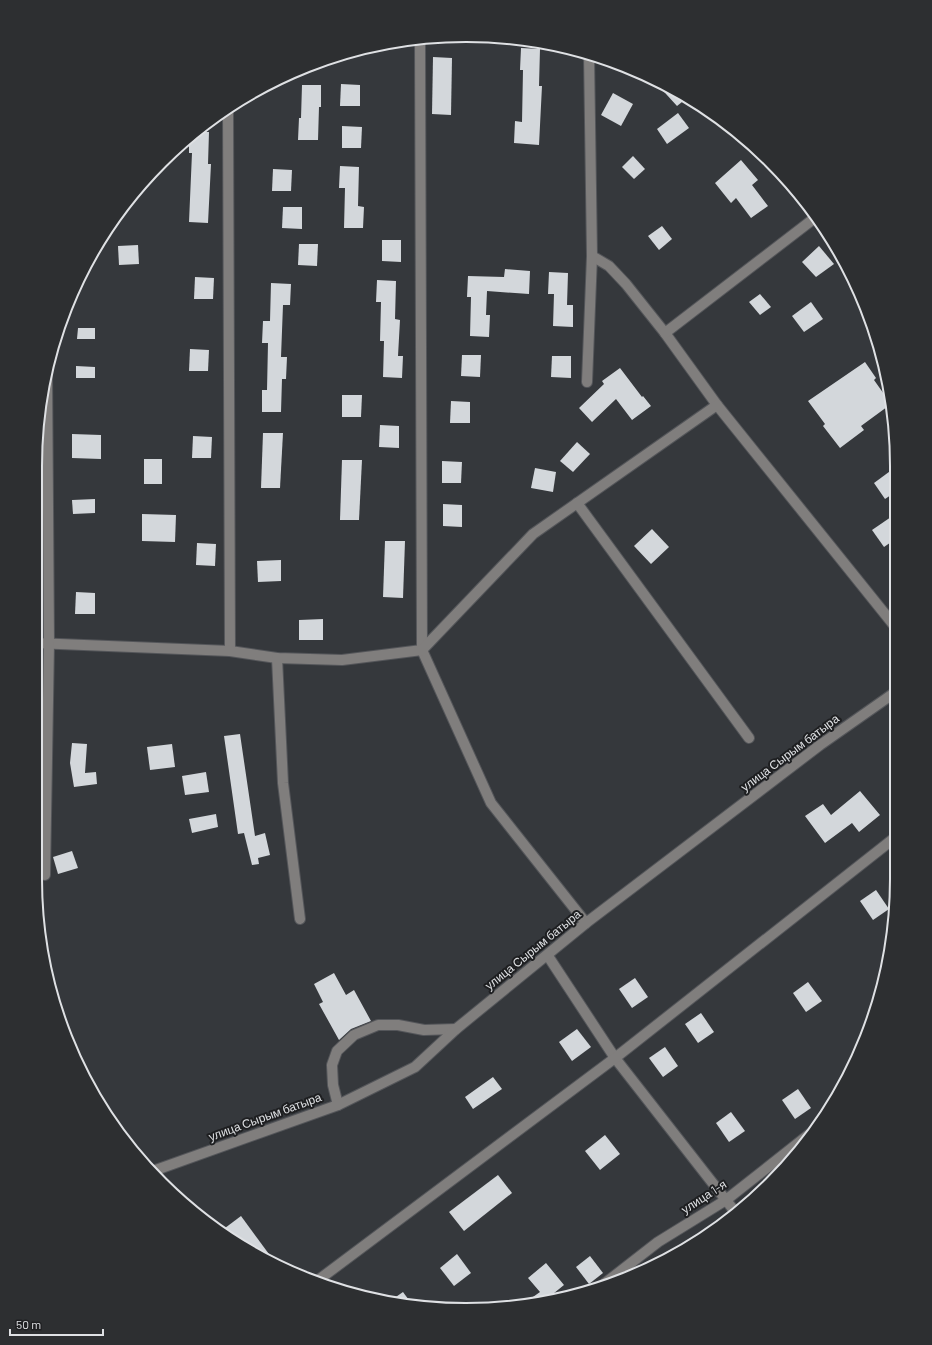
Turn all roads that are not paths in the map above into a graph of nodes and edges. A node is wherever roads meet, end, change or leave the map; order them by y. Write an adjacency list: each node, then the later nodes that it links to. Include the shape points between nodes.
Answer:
1 (420, 45): 14 (street)
2 (589, 61): 5 (street)
3 (228, 115): 15 (street)
4 (812, 220): 6 (street)
5 (592, 256): 6 (street, via 610,266); 7 (street)
6 (665, 333): 9 (street)
7 (588, 382)
8 (47, 403): 13 (street)
9 (717, 405): 10 (street); 11 (street)
10 (578, 503): 14 (street, via 533,534); 18 (street)
11 (890, 620)
12 (42, 643): 13 (street)
13 (48, 643): 15 (street); 20 (street)
14 (422, 650): 16 (street, via 342,660); 22 (street, via 490,803)
15 (230, 651): 16 (street)
16 (277, 658): 21 (street, via 283,783)
17 (890, 696): 22 (street, улица Сырым батыра)
18 (750, 738)
19 (890, 842): 25 (street)
20 (45, 875)
21 (300, 919)
22 (586, 923): 23 (street, улица Сырым батыра)
23 (548, 956): 24 (street, улица Сырым батыра); 25 (street)
24 (456, 1029): 26 (street, улица Сырым батыра, via 414,1067); 26 (street, via 424,1030 398,1025 378,1025 354,1035 337,1051 332,1065)
25 (615, 1058): 29 (street); 32 (street)
26 (338, 1105): 28 (street, улица Сырым батыра)
27 (796, 1145): 29 (street, улица 1-я)
28 (157, 1170)
29 (726, 1200): 30 (street); 31 (street, улица 1-я, via 658,1242)
30 (733, 1208)
31 (615, 1276)
32 (322, 1277)

